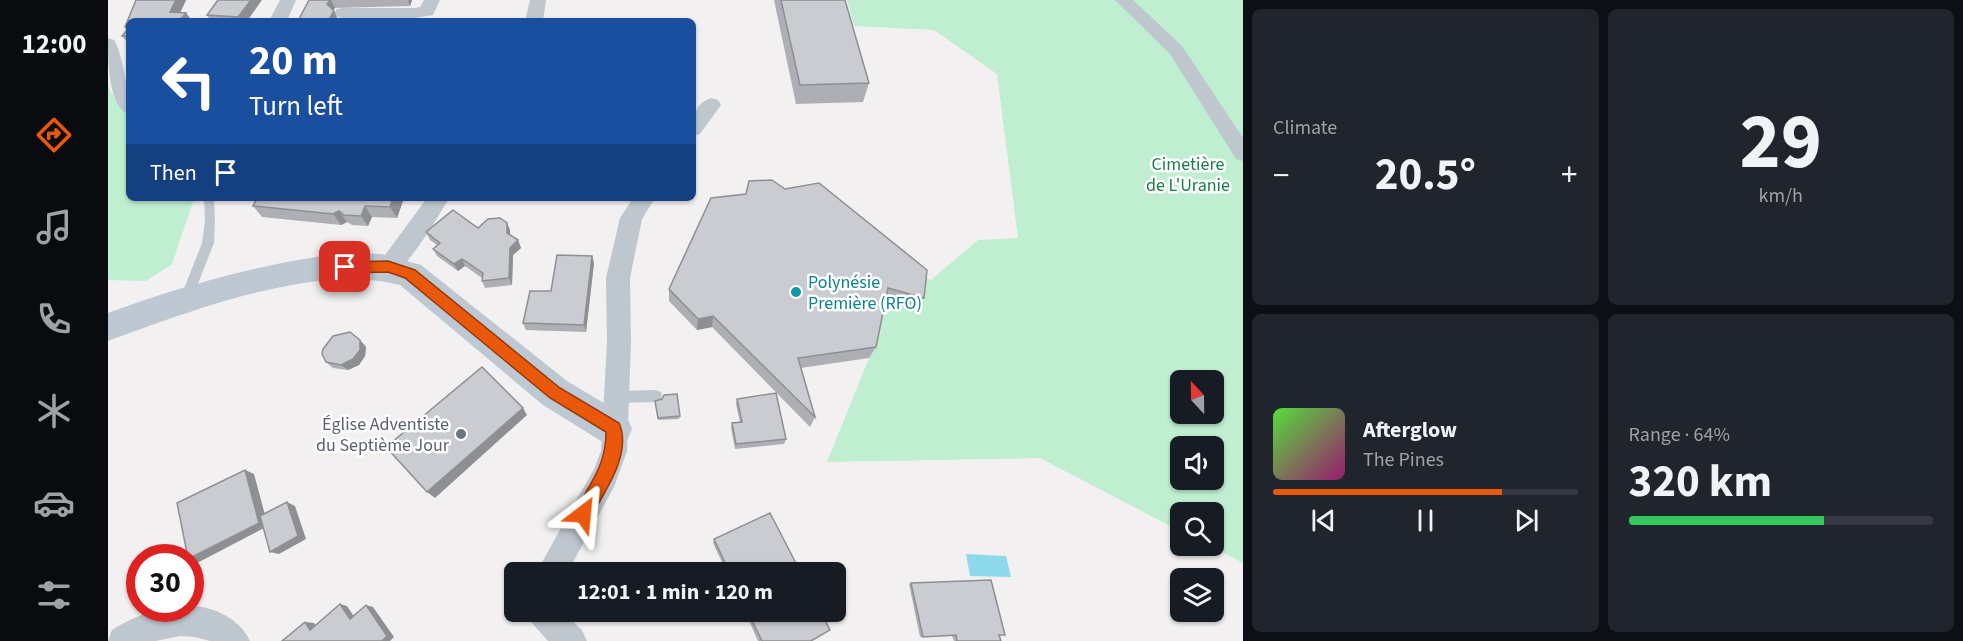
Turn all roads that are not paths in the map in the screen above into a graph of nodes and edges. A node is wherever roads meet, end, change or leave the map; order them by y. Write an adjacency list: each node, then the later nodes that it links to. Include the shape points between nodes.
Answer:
1 (288, 0): 6 (street)
2 (432, 0): 5 (street, via 427,11 415,13)
3 (538, 0): 7 (street)
4 (1123, 0): 12 (street, via 1176,50)
5 (343, 13)
6 (279, 18)
7 (535, 18)
8 (108, 44): 10 (street, via 116,94)
9 (711, 105): 11 (street)
10 (126, 106)
11 (696, 125)
12 (1243, 154)
13 (209, 201): 17 (lane, via 208,243)
14 (436, 201): 16 (street)
15 (642, 201): 20 (street, via 631,218 618,278)
16 (388, 266): 17 (street, via 318,269); 20 (street, via 410,274 555,393)
17 (185, 301): 18 (street)
18 (108, 327)
19 (656, 396): 20 (lane)
20 (615, 413): 21 (street, via 614,451 604,477)
21 (557, 562)
22 (551, 622): 25 (street)
23 (123, 641): 24 (street, via 155,625 180,621 209,624)
24 (234, 641)
25 (571, 641)

